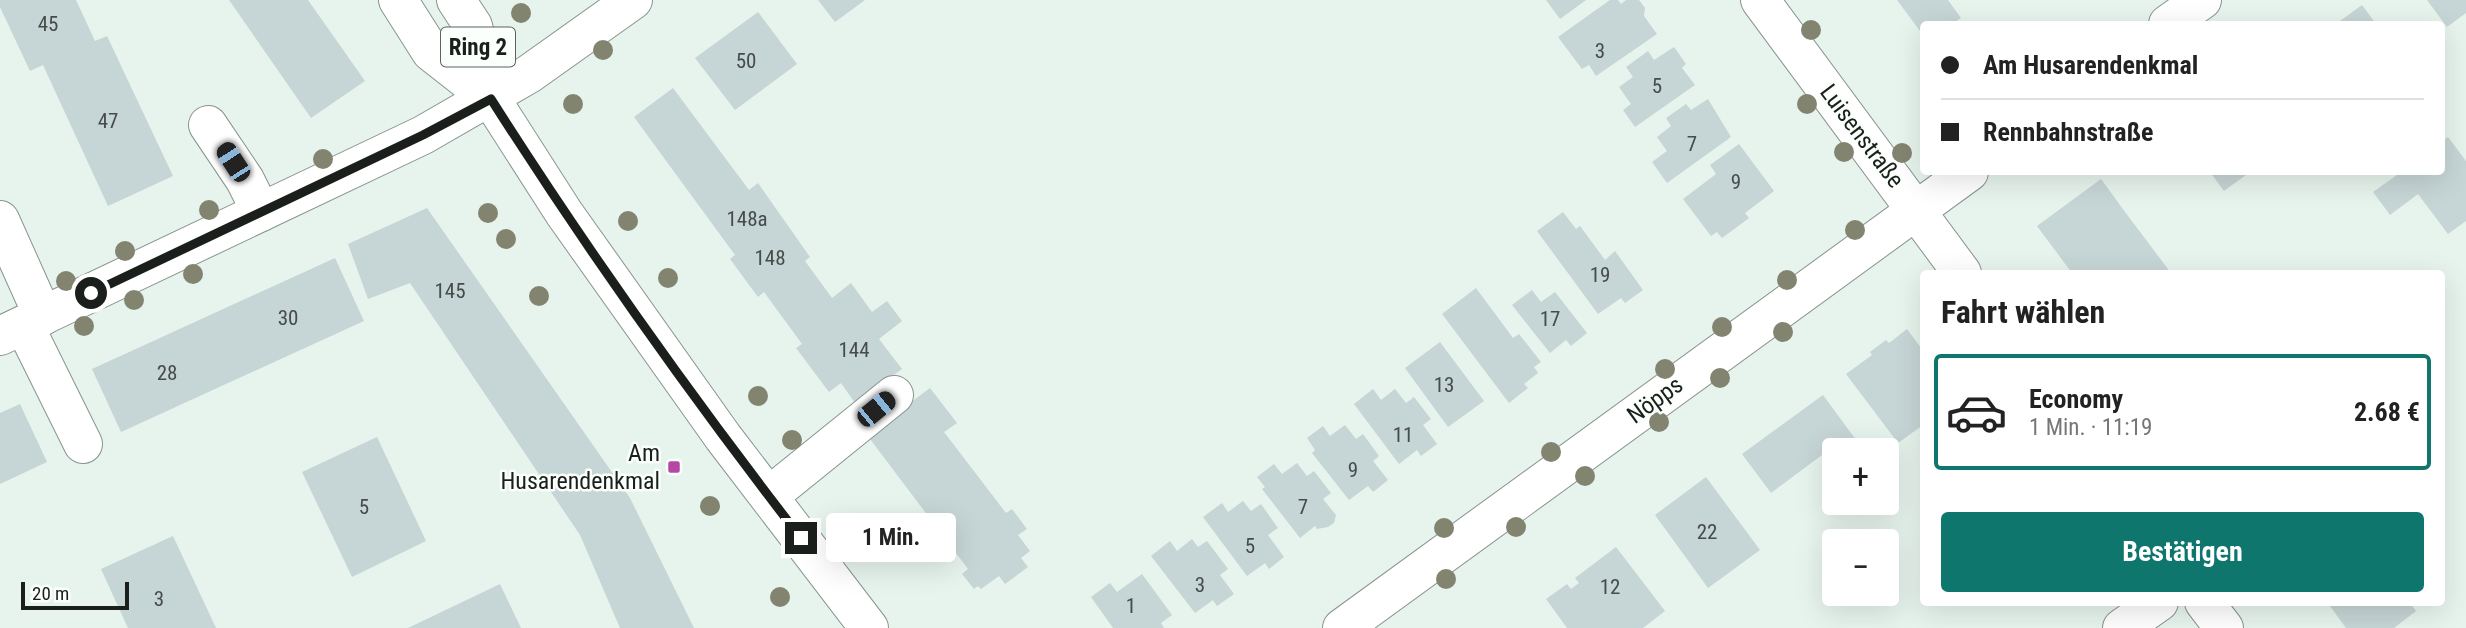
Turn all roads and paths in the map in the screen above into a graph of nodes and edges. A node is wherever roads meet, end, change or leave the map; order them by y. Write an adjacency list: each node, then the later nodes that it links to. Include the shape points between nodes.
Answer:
1 (398, 0): 7 (street, Ring 2, via 431,52)
2 (456, 0): 7 (street, Ring 2, via 473,26)
3 (633, 0): 7 (street)
4 (1760, 0): 10 (street, Luisenstraße)
5 (2202, 0): 6 (street)
6 (2172, 21)
7 (491, 99): 11 (street); 17 (street, Ring 2, via 564,213)
8 (208, 125): 11 (street)
9 (1965, 175): 10 (street, Nöpps)
10 (1916, 210): 13 (street, Luisenstraße); 21 (street, Nöpps)
11 (261, 212): 14 (street)
12 (0, 220): 14 (street)
13 (1960, 270)
14 (22, 326): 16 (street)
15 (894, 395): 17 (street)
16 (83, 444)
17 (769, 496): 20 (street, Ring 2)
18 (2153, 606): 22 (street)
19 (2207, 606): 23 (street)
20 (864, 626)
21 (1342, 628)
22 (2122, 628)
23 (2224, 628)

